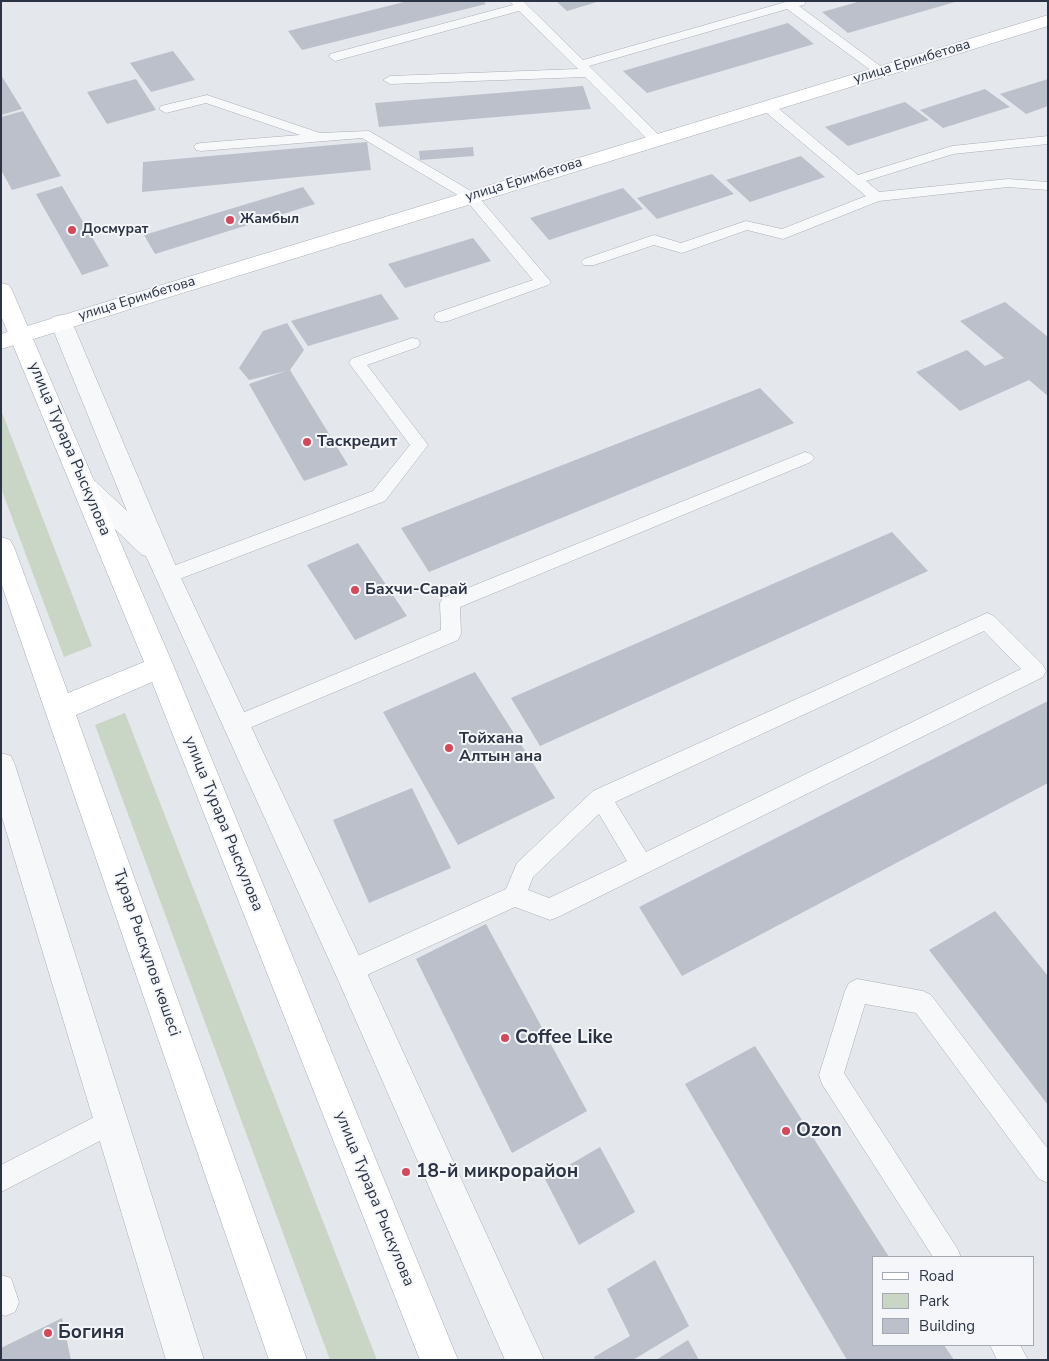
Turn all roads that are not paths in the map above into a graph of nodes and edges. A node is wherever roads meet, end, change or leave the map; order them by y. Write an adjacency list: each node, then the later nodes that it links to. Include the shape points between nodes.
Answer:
1 (795, 3): 5 (lane); 6 (lane)
2 (518, 4): 4 (lane); 5 (lane)
3 (1047, 21): 6 (main road, улица Еримбетова)
4 (335, 56)
5 (584, 69): 7 (lane); 11 (lane)
6 (881, 71): 8 (main road, улица Еримбетова)
7 (390, 80)
8 (767, 106): 11 (main road, улица Еримбетова); 14 (lane)
9 (166, 109): 10 (lane, via 207,99)
10 (323, 138): 13 (lane); 16 (lane, via 364,134)
11 (656, 140): 16 (main road, улица Еримбетова)
12 (1048, 140): 14 (lane, via 952,150)
13 (201, 147)
14 (855, 180): 17 (lane)
15 (1048, 186): 17 (lane, via 1008,183)
16 (471, 197): 20 (lane, via 543,282); 21 (main road, улица Еримбетова)
17 (876, 197): 18 (lane, via 783,234 746,225 682,248 654,240)
18 (588, 262)
19 (1, 290): 22 (main road, улица Турара Рыскулова)
20 (442, 317)
21 (62, 322): 22 (main road, улица Еримбетова); 27 (street)
22 (11, 339): 25 (main road, улица Турара Рыскулова)
23 (412, 343): 27 (lane, via 357,363 419,445 380,496)
24 (805, 458): 30 (lane, via 450,603 452,634)
25 (84, 485): 27 (street); 28 (main road, улица Турара Рыскулова)
26 (1, 547): 29 (main road, Тұрар Рыскұлов көшесі)
27 (162, 565): 30 (street)
28 (160, 667): 29 (main road); 43 (main road, улица Турара Рыскулова)
29 (60, 709): 42 (main road, Тұрар Рыскұлов көшесі)
30 (235, 725): 35 (street)
31 (1, 764): 36 (street)
32 (601, 798): 33 (lane); 33 (lane, via 987,621 1036,671); 34 (lane, via 525,870)
33 (642, 865): 34 (lane, via 550,909)
34 (514, 896): 35 (lane)
35 (350, 971): 44 (street)
36 (112, 1121): 38 (lane); 41 (street)
37 (1048, 1170): 39 (lane, via 923,1003 857,990 831,1075)
38 (1, 1179)
39 (947, 1256)
40 (1005, 1346): 45 (lane)
41 (185, 1360)
42 (288, 1360)
43 (439, 1360)
44 (525, 1360)
45 (1014, 1360)

